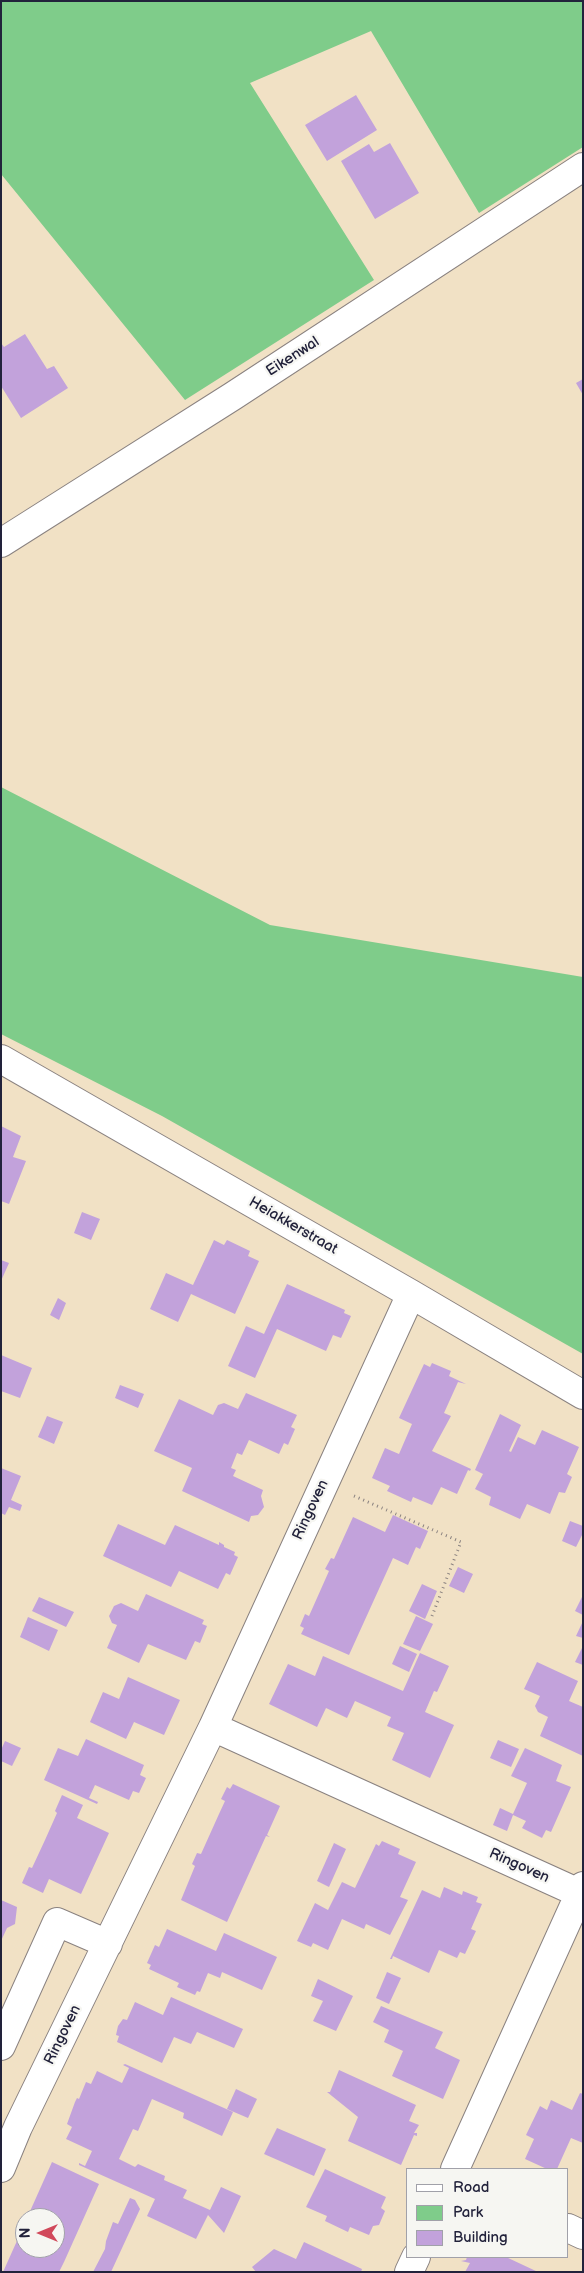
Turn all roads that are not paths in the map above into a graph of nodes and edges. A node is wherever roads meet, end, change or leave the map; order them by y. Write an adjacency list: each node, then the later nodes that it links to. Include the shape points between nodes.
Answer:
1 (583, 167): 2 (street, Eikenwal, via 233,396)
2 (1, 542)
3 (1, 1060): 4 (street, Heiakkerstraat)
4 (411, 1294): 5 (street, Heiakkerstraat); 6 (street, Ringoven)
5 (583, 1396)
6 (213, 1727): 7 (street, Ringoven); 8 (street, Ringoven)
7 (581, 1890): 12 (street, Ringoven)
8 (108, 1944): 9 (street, via 57,1922); 10 (street, Ringoven)
9 (1, 2046)
10 (10, 2123): 11 (street, Ringoven)
11 (1, 2168)
12 (455, 2168)
13 (569, 2228): 14 (street)
14 (583, 2235)
15 (416, 2258): 16 (street)
16 (409, 2272)

